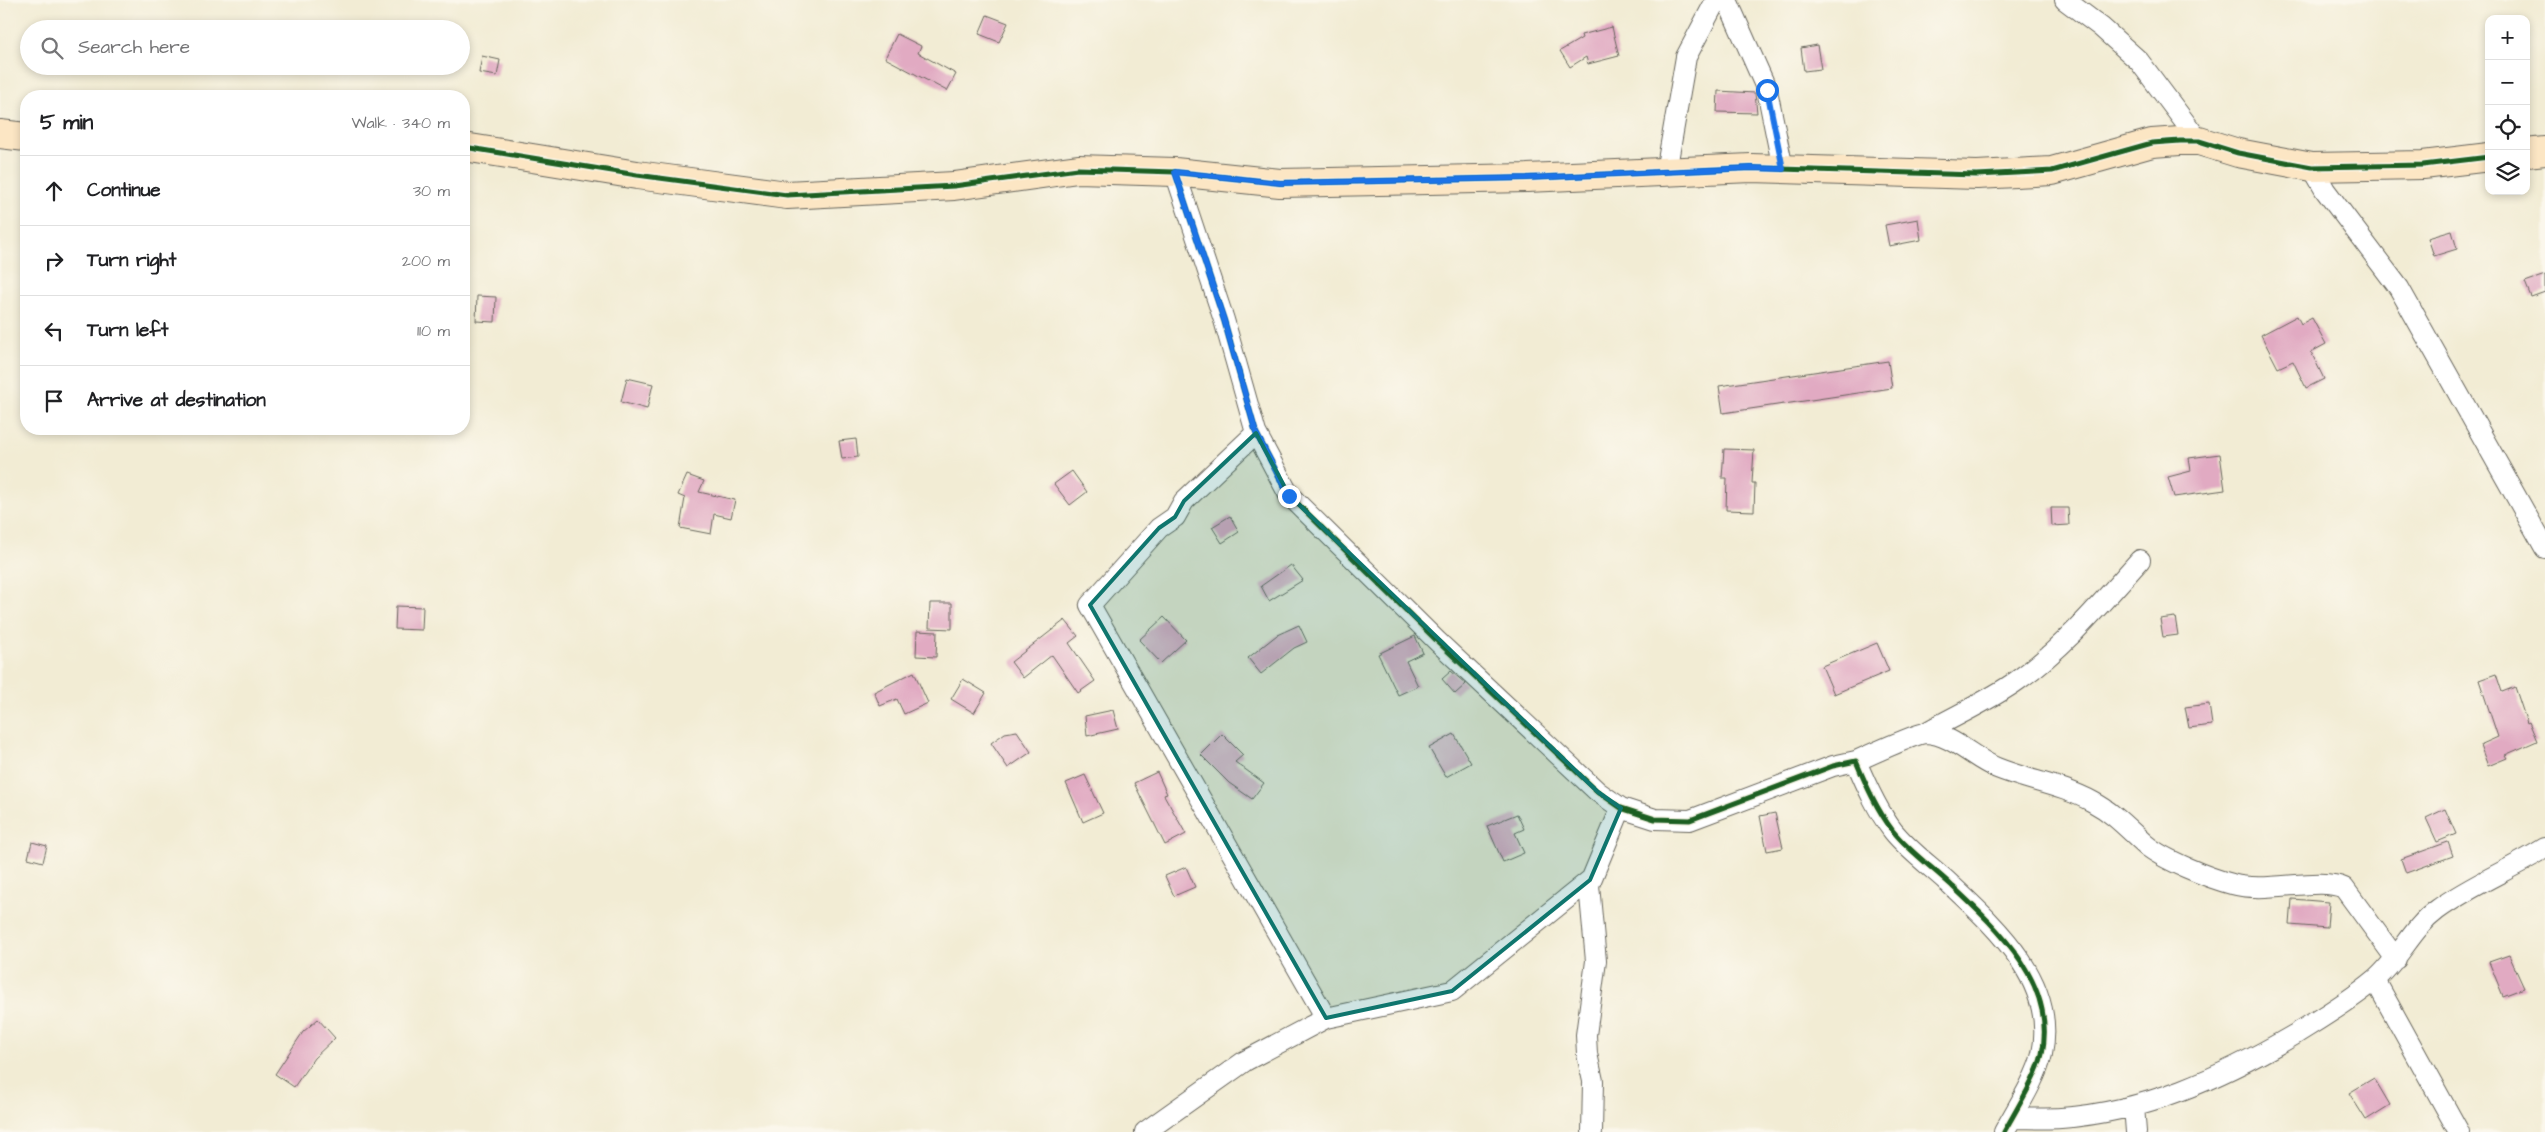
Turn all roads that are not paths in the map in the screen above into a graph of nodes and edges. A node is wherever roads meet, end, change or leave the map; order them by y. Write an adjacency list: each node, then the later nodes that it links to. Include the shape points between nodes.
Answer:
1 (1720, 0): 14 (street, via 1714,4 1686,58)
2 (1727, 0): 12 (street, via 1767,90)
3 (2065, 0): 6 (street, via 2139,62)
4 (0, 134): 5 (street)
5 (20, 136)
6 (2199, 141): 11 (street, via 2238,153); 12 (street, via 2152,143 2052,171 1977,175)
7 (470, 148): 13 (street, via 787,195 954,186 1078,169)
8 (2545, 151): 9 (street)
9 (2530, 153)
10 (2485, 157): 11 (street, via 2423,165)
11 (2312, 167): 16 (street, via 2325,190 2399,288)
12 (1783, 169): 14 (street)
13 (1175, 172): 14 (street, via 1280,183); 15 (street, via 1224,320)
14 (1666, 172)
15 (1256, 433): 20 (street, via 1289,496 1438,642 1598,792); 25 (street, via 1184,501 1175,517 1159,528 1090,605)
16 (2545, 548)
17 (2140, 560): 18 (street, via 2064,643 1983,703)
18 (1925, 733): 19 (street); 23 (street, via 1944,738 1997,768 2062,786 2095,802 2148,846 2186,867 2233,884 2263,889 2331,884 2344,888)
19 (1856, 761): 20 (street, via 1833,766 1690,820 1655,819); 27 (street, via 1871,797 1894,831 1919,859 1991,924 2028,969 2041,998 2045,1026 2042,1055)
20 (1621, 808): 22 (street)
21 (2545, 848): 23 (street, via 2436,910 2407,940)
22 (1590, 880): 25 (street, via 1452,991); 29 (street, via 1596,961 1586,1035 1593,1081)
23 (2396, 959): 24 (street)
24 (2375, 980): 26 (street, via 2262,1054 2198,1086); 31 (street)
25 (1326, 1018): 28 (street, via 1245,1061)
26 (2134, 1106): 27 (street); 30 (street)
27 (2008, 1125)
28 (1145, 1132)
29 (1592, 1132)
30 (2136, 1132)
31 (2459, 1132)

